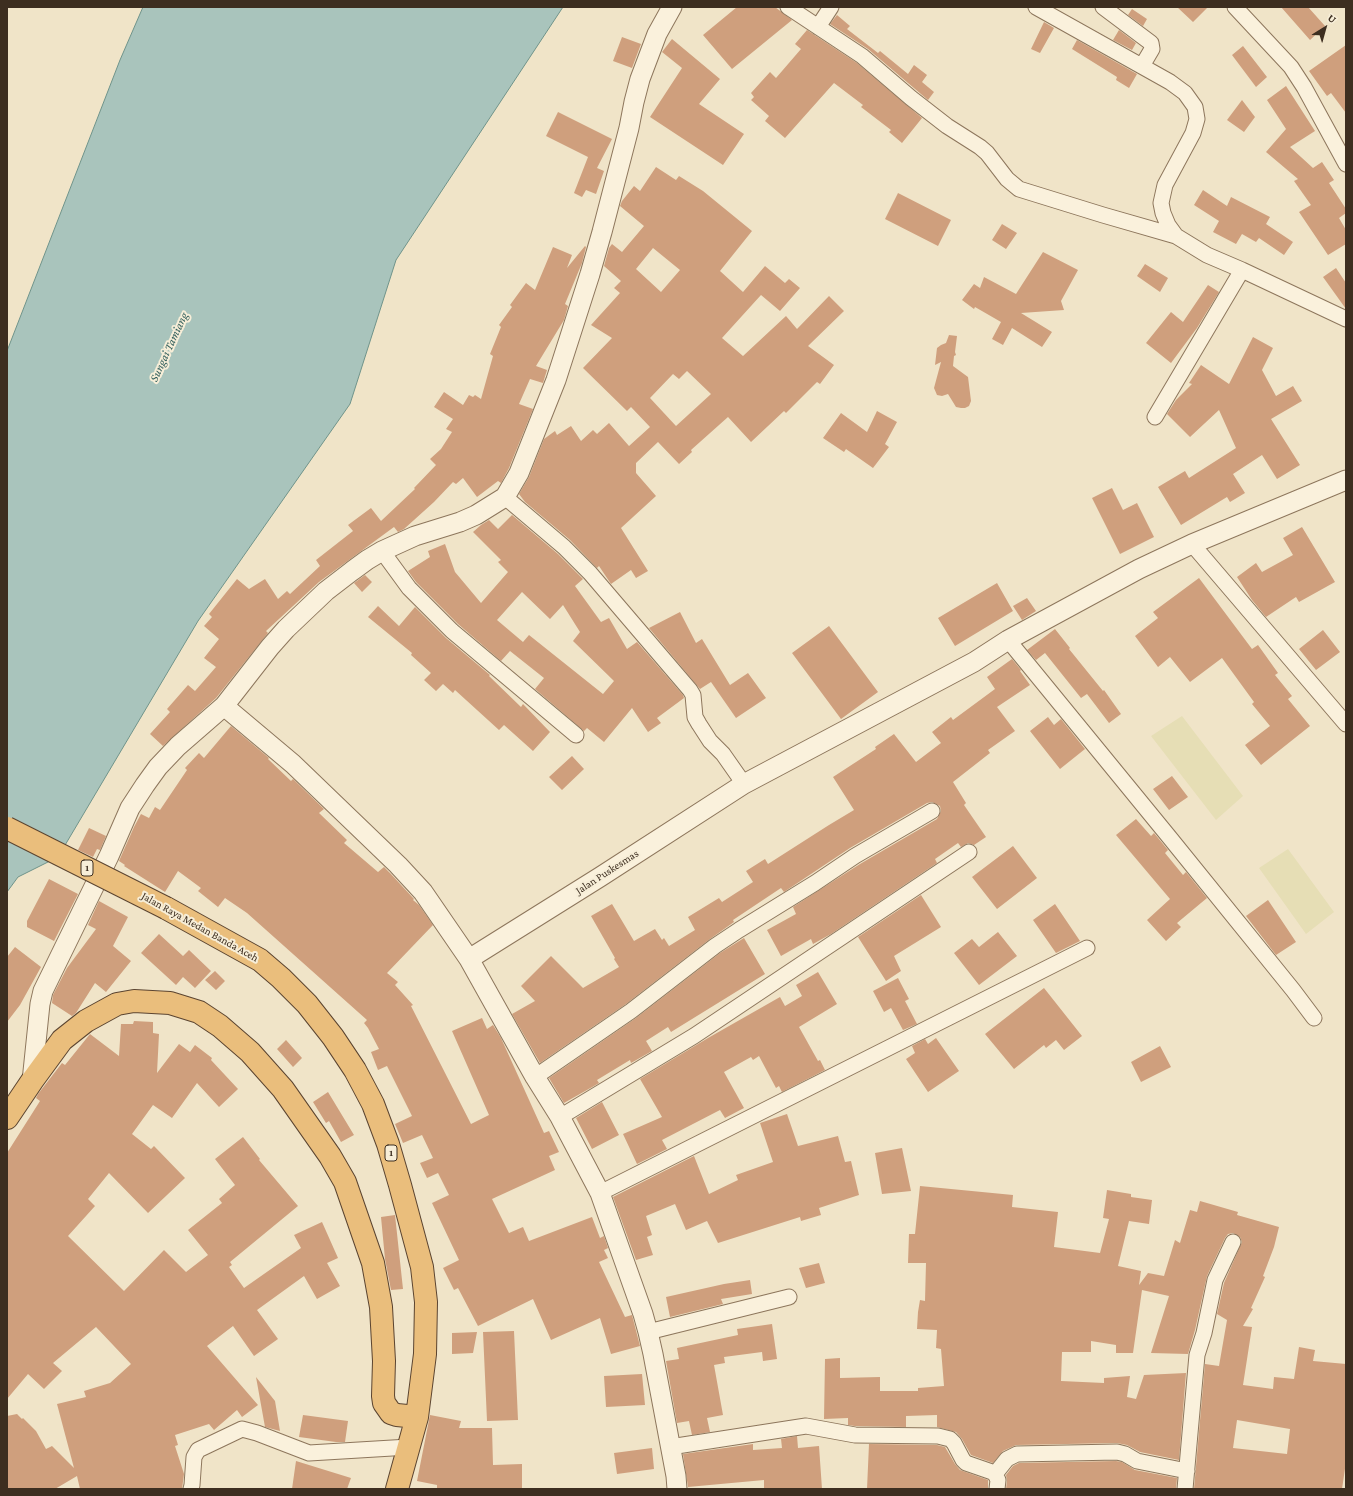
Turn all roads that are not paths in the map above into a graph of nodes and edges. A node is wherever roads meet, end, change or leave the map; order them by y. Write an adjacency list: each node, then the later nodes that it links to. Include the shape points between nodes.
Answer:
1 (672, 7): 15 (street, via 657,34 640,79 598,246 556,380 519,473)
2 (788, 7): 7 (street)
3 (831, 7): 7 (street)
4 (1036, 7): 8 (street)
5 (1103, 7): 8 (street, via 1151,43 1152,48)
6 (1235, 7): 9 (street, via 1291,66)
7 (818, 27): 10 (street, via 862,56 947,126 980,147 1019,189)
8 (1142, 66): 10 (street, via 1185,93 1195,107 1197,119 1193,132 1165,186 1161,203 1168,225)
9 (1346, 164)
10 (1176, 236): 11 (street, via 1207,255)
11 (1242, 270): 12 (street); 13 (street)
12 (1346, 319)
13 (1155, 417)
14 (1346, 480): 16 (street, Jalan Puskesmas)
15 (505, 497): 17 (street, via 476,515 415,536); 22 (street, via 564,547 590,573 690,690 699,724)
16 (1192, 544): 18 (street, Jalan Puskesmas, via 1139,569); 20 (street)
17 (382, 551): 19 (street, via 326,591 286,629); 21 (street, via 409,588 452,631)
18 (1008, 640): 22 (street, Jalan Puskesmas, via 974,662); 28 (street)
19 (224, 706): 27 (street, via 293,764 398,865 423,892); 30 (street, via 167,756 130,808 43,991)
20 (1346, 724)
21 (576, 735)
22 (744, 784): 27 (street, Jalan Puskesmas)
23 (932, 811): 29 (street, via 855,856 715,946 630,1011)
24 (7, 828): 37 (highway, Jalan Raya Medan Banda Aceh / 1, bridge, via 166,908 260,960 306,1004 333,1037 373,1104 388,1144 422,1267 426,1302 425,1354)
25 (969, 852): 31 (street, via 694,1036)
26 (1087, 948): 33 (street)
27 (469, 959): 29 (street)
28 (1314, 1018)
29 (535, 1077): 31 (street)
30 (32, 1081): 32 (highway); 37 (highway, via 62,1040 86,1020 117,1004 134,1001 170,1003 199,1012 226,1031 250,1052 283,1089 345,1182 373,1263 381,1307 384,1403 391,1413)
31 (560, 1117): 33 (street)
32 (7, 1118)
33 (600, 1193): 36 (street)
34 (1233, 1242): 40 (street, via 1216,1280 1197,1355)
35 (789, 1297): 36 (street)
36 (648, 1332): 39 (street)
37 (418, 1417): 38 (highway, Jalan Raya Medan Banda Aceh / 1)
38 (409, 1447): 42 (street, via 309,1453 242,1429 198,1450 194,1457); 43 (highway, Jalan Raya Medan Banda Aceh / 1)
39 (670, 1447): 41 (street, via 806,1426 855,1435 938,1436 950,1439 966,1463); 44 (street)
40 (1187, 1471): 41 (street, via 1137,1461 1117,1452 1016,1454 1007,1459); 46 (street)
41 (995, 1474): 45 (street)
42 (191, 1489)
43 (397, 1489)
44 (676, 1489)
45 (998, 1489)
46 (1185, 1489)

